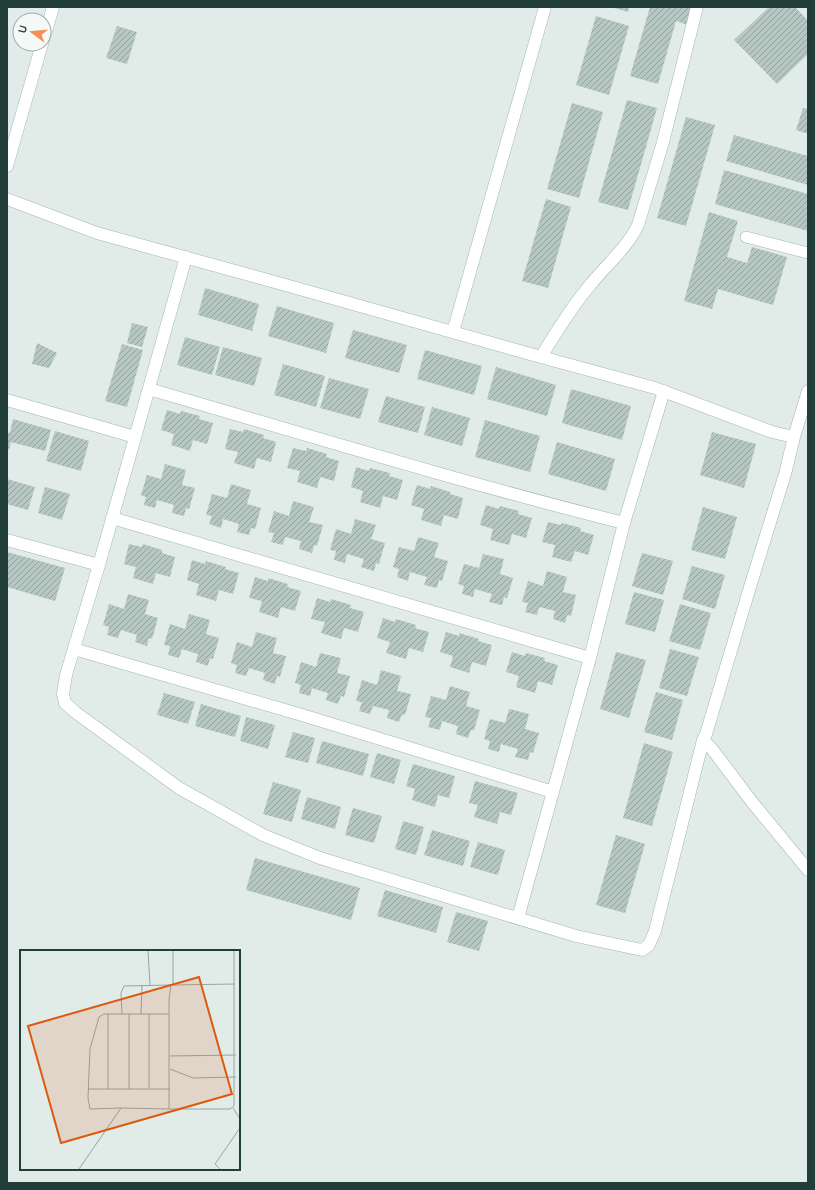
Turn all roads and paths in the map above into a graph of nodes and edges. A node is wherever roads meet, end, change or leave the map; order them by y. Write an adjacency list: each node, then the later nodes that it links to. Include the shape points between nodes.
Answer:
1 (545, 7): 9 (street)
2 (697, 7): 10 (street, via 663,142 638,225 622,249 575,304)
3 (40, 52): 4 (street)
4 (7, 166)
5 (7, 199): 8 (street, via 97,232)
6 (746, 237): 7 (lane)
7 (808, 253)
8 (186, 257): 9 (street); 11 (street)
9 (453, 332): 10 (street)
10 (540, 357): 13 (street)
11 (149, 389): 15 (street); 18 (street, via 438,474)
12 (808, 391): 16 (street)
13 (664, 392): 16 (street); 18 (street)
14 (7, 400): 15 (street)
15 (135, 437): 17 (street)
16 (794, 438): 23 (street)
17 (112, 518): 20 (street); 22 (street)
18 (624, 523): 22 (street)
19 (7, 540): 20 (street)
20 (99, 565): 21 (street)
21 (74, 649): 24 (street); 26 (street, via 66,675 63,694 65,703 179,788 262,835 320,858)
22 (590, 658): 24 (street)
23 (704, 740): 25 (street); 26 (street, via 655,931 649,945 642,950 576,936)
24 (553, 792): 26 (street)
25 (808, 870)
26 (518, 918)

